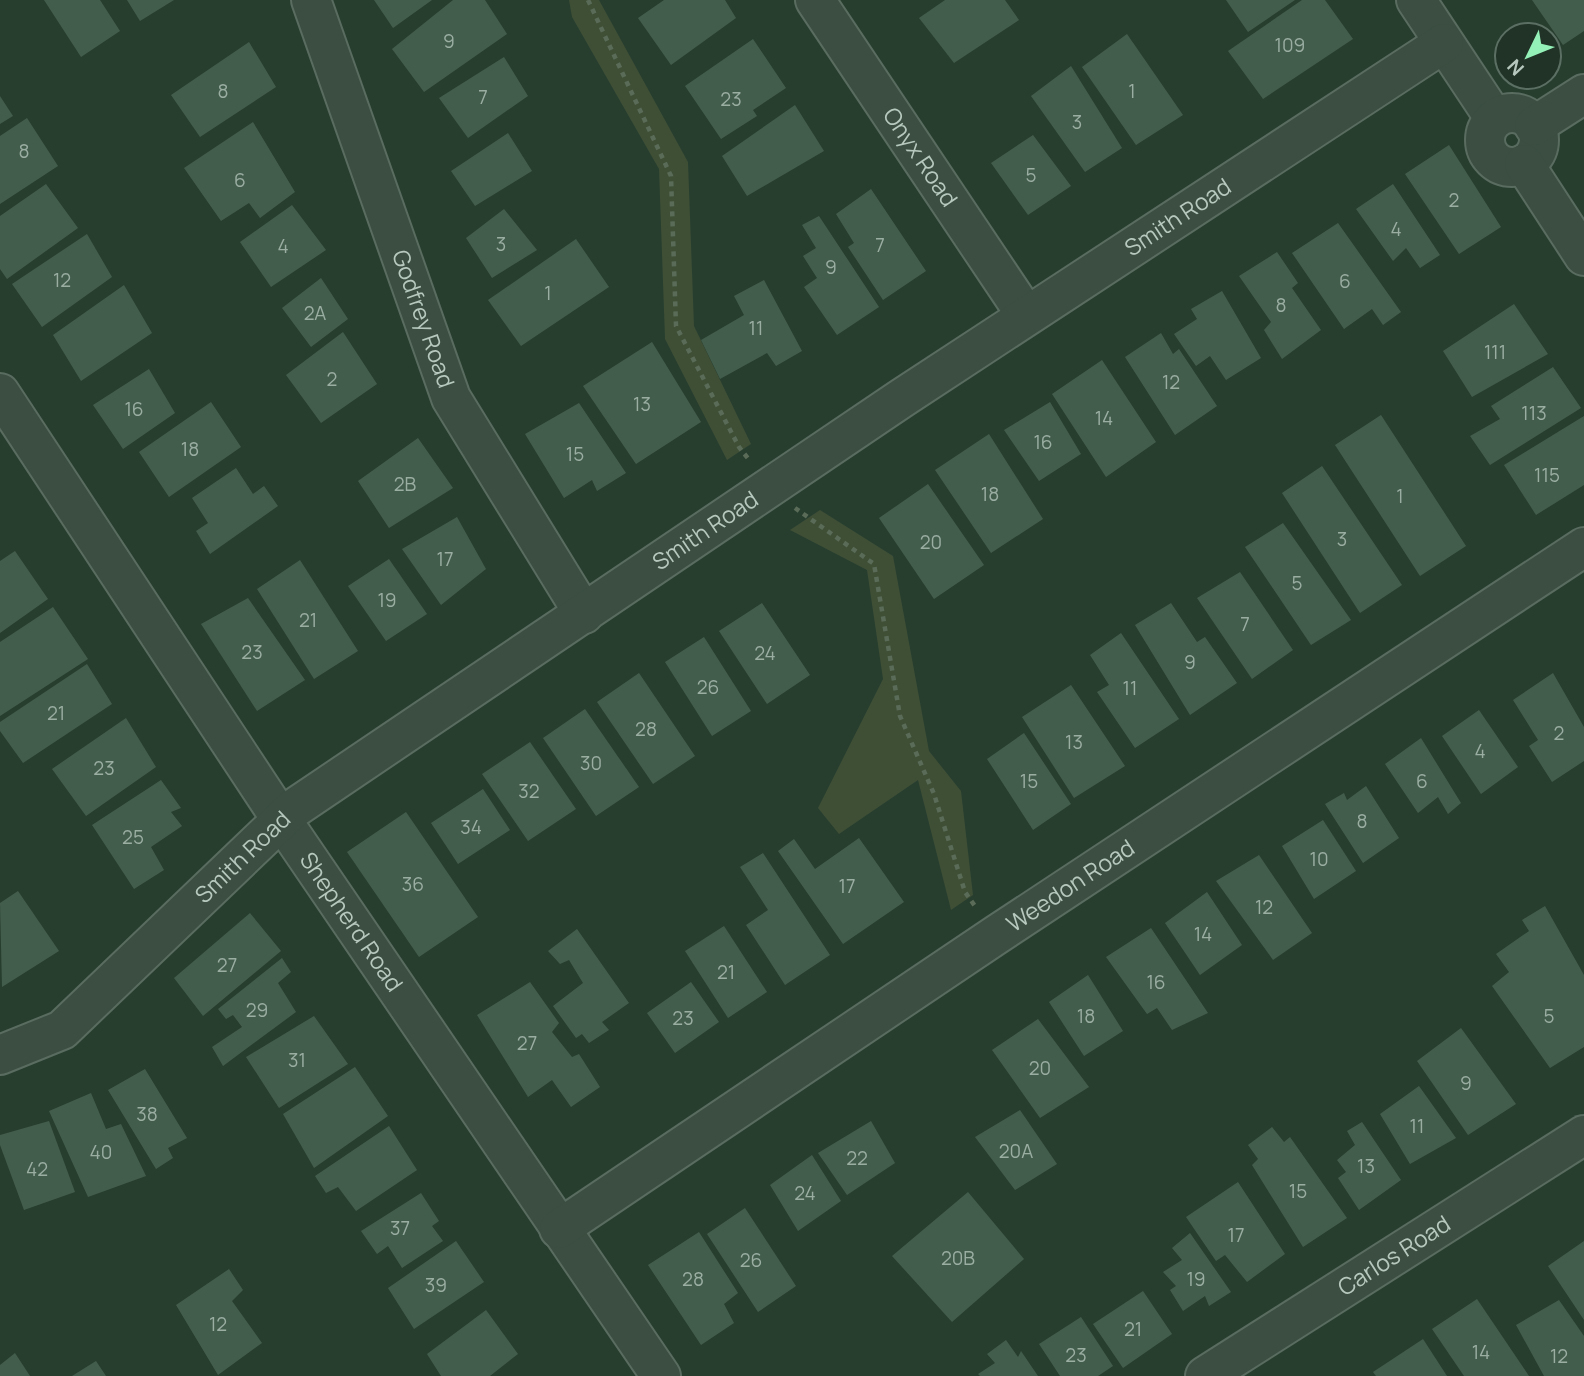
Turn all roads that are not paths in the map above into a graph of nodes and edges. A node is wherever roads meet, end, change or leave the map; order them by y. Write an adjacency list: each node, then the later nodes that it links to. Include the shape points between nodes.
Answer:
1 (311, 0): 13 (street, Godfrey Road, via 451,398)
2 (815, 0): 10 (street, Onyx Road)
3 (1416, 0): 4 (street)
4 (1444, 43): 6 (street); 10 (street, Smith Road)
5 (1584, 93): 7 (street)
6 (1495, 119): 7 (street, via 1517,114); 8 (street, via 1486,131 1489,154 1508,167)
7 (1534, 126): 8 (street, via 1537,148)
8 (1524, 164): 9 (street)
9 (1584, 256)
10 (1026, 315): 13 (street, Smith Road)
11 (0, 393): 14 (street, Shepherd Road)
12 (1584, 547): 17 (street, Weedon Road)
13 (584, 614): 14 (street, Smith Road)
14 (281, 819): 15 (street, Smith Road, via 62,1030); 17 (street, Shepherd Road)
15 (0, 1055)
16 (1584, 1135): 19 (street, Carlos Road)
17 (559, 1229): 18 (street, Shepherd Road)
18 (661, 1376)
19 (1205, 1376)

